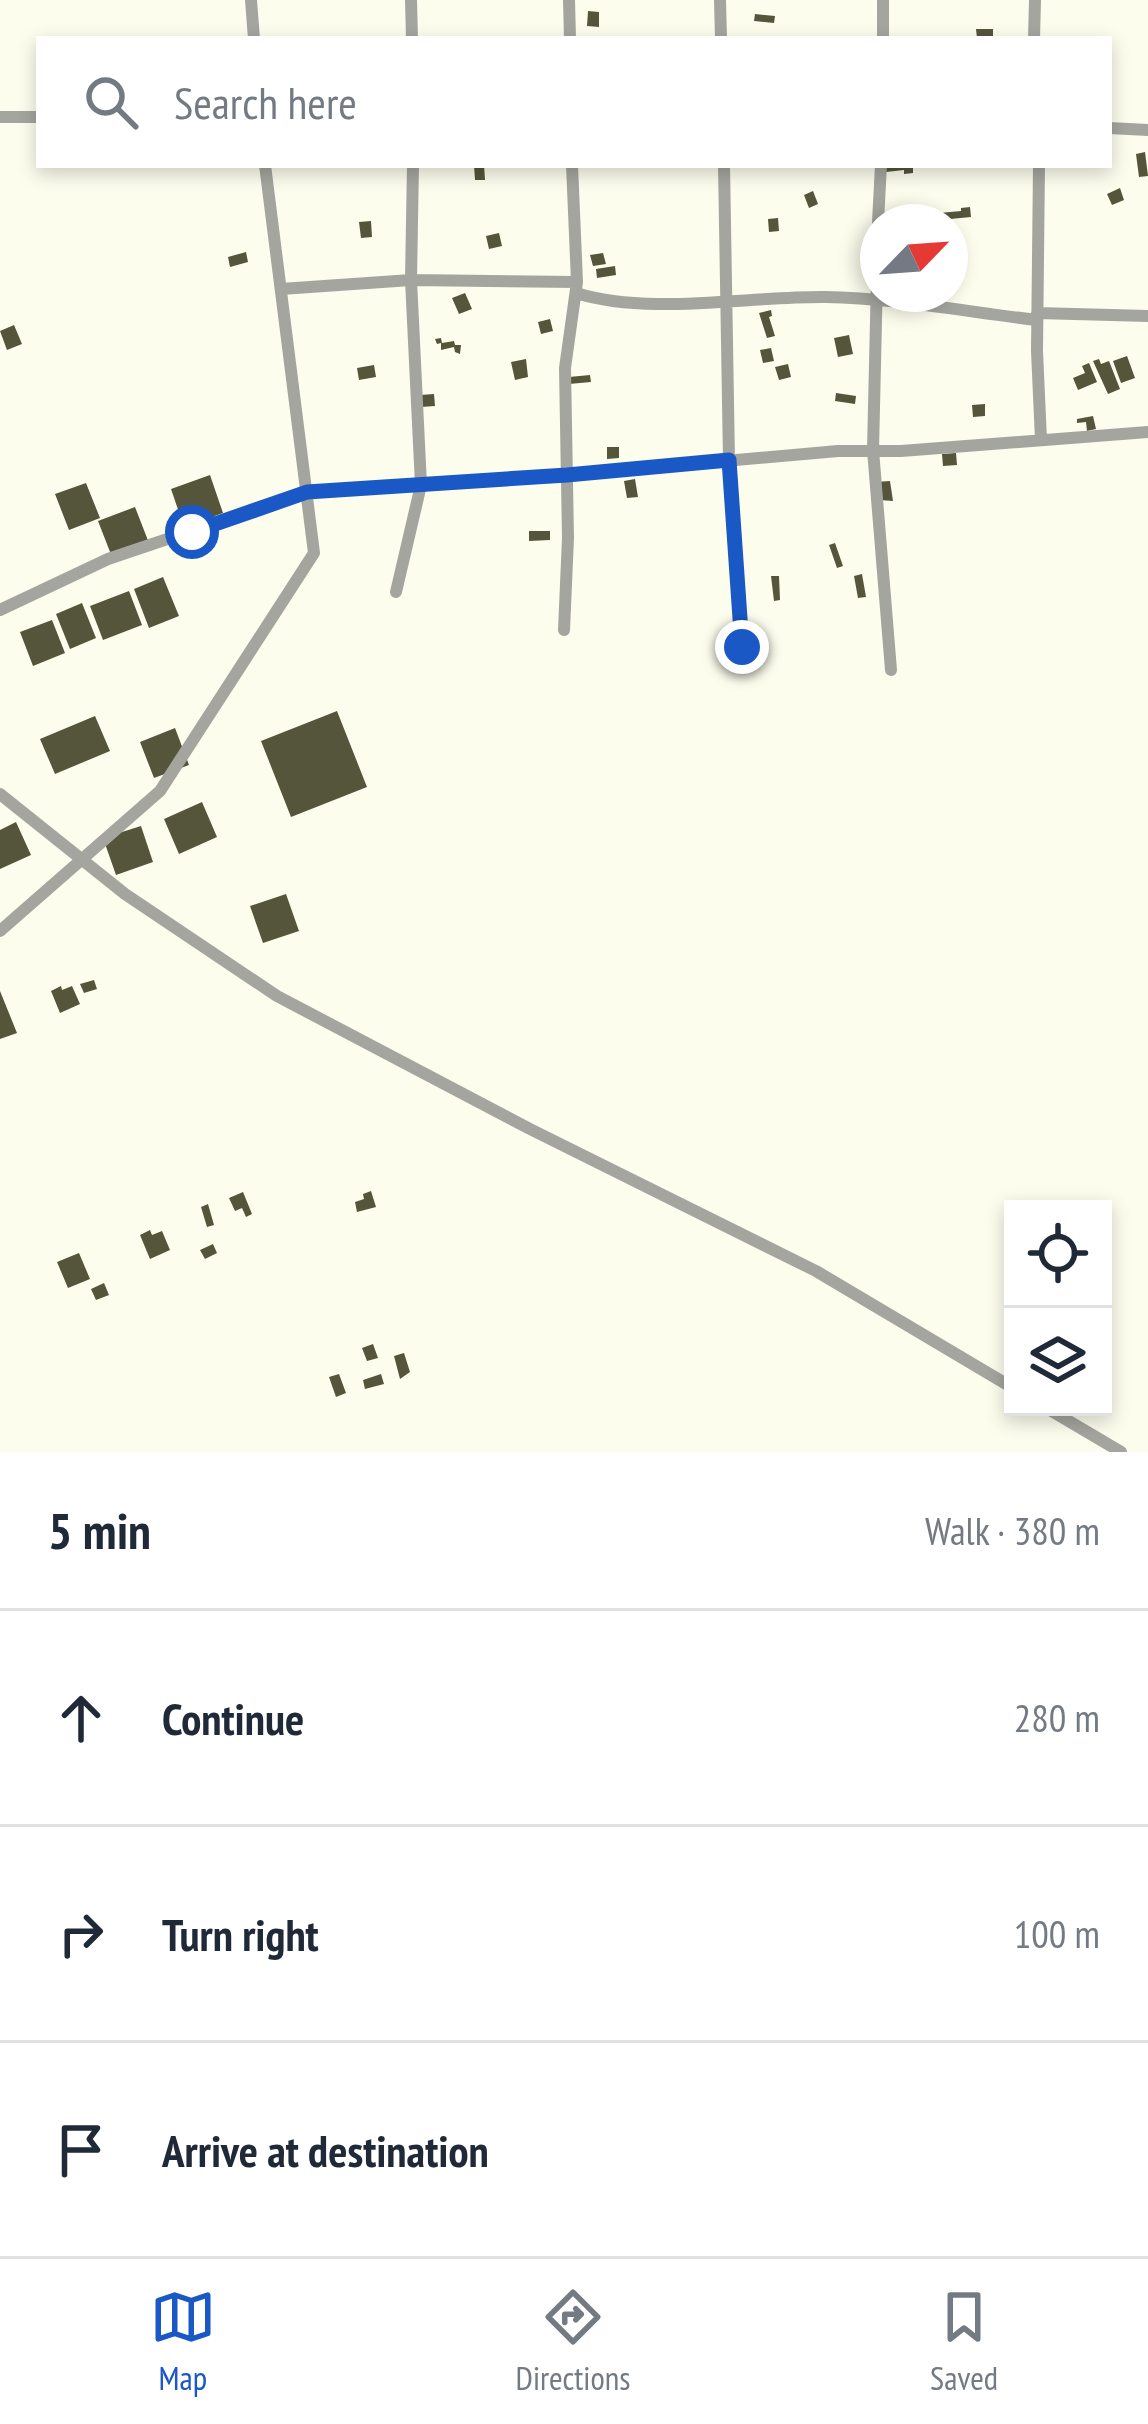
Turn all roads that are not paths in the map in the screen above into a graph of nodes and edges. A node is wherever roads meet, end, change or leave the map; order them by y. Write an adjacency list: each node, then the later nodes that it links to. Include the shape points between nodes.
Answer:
1 (251, 0): 7 (street)
2 (411, 0): 8 (street)
3 (569, 0): 9 (street)
4 (720, 0): 10 (street)
5 (883, 0): 11 (street)
6 (1035, 0): 12 (street)
7 (254, 36)
8 (412, 36)
9 (570, 36)
10 (721, 36)
11 (883, 36)
12 (1034, 36)
13 (0, 117): 14 (street)
14 (36, 117)
15 (1112, 128): 16 (street)
16 (1148, 130)
17 (265, 168): 26 (street)
18 (413, 168): 24 (street)
19 (572, 168): 25 (street)
20 (724, 168): 28 (street)
21 (880, 168): 23 (street)
22 (1039, 168): 32 (street)
23 (879, 204)
24 (411, 280): 25 (street); 26 (street); 38 (street)
25 (576, 288): 28 (street, via 618,302); 37 (street, via 565,368)
26 (281, 289): 39 (street)
27 (860, 299): 28 (street)
28 (726, 300): 36 (street)
29 (968, 309): 32 (street)
30 (875, 312): 35 (street)
31 (1148, 316): 32 (street)
32 (1037, 317): 34 (street)
33 (1148, 432): 34 (street)
34 (1041, 440): 35 (street)
35 (873, 450): 36 (street); 44 (street)
36 (729, 460): 37 (street); 43 (street)
37 (567, 475): 38 (street); 42 (street)
38 (421, 485): 39 (street); 40 (street)
39 (307, 492): 41 (street, via 108,559); 46 (street, via 314,553 160,790)
40 (396, 592)
41 (0, 610)
42 (564, 630)
43 (742, 647)
44 (891, 670)
45 (0, 794): 46 (street)
46 (82, 859): 47 (street); 48 (street, via 277,996 816,1271)
47 (0, 931)
48 (1004, 1383)
49 (1060, 1416): 50 (street)
50 (1121, 1452)

